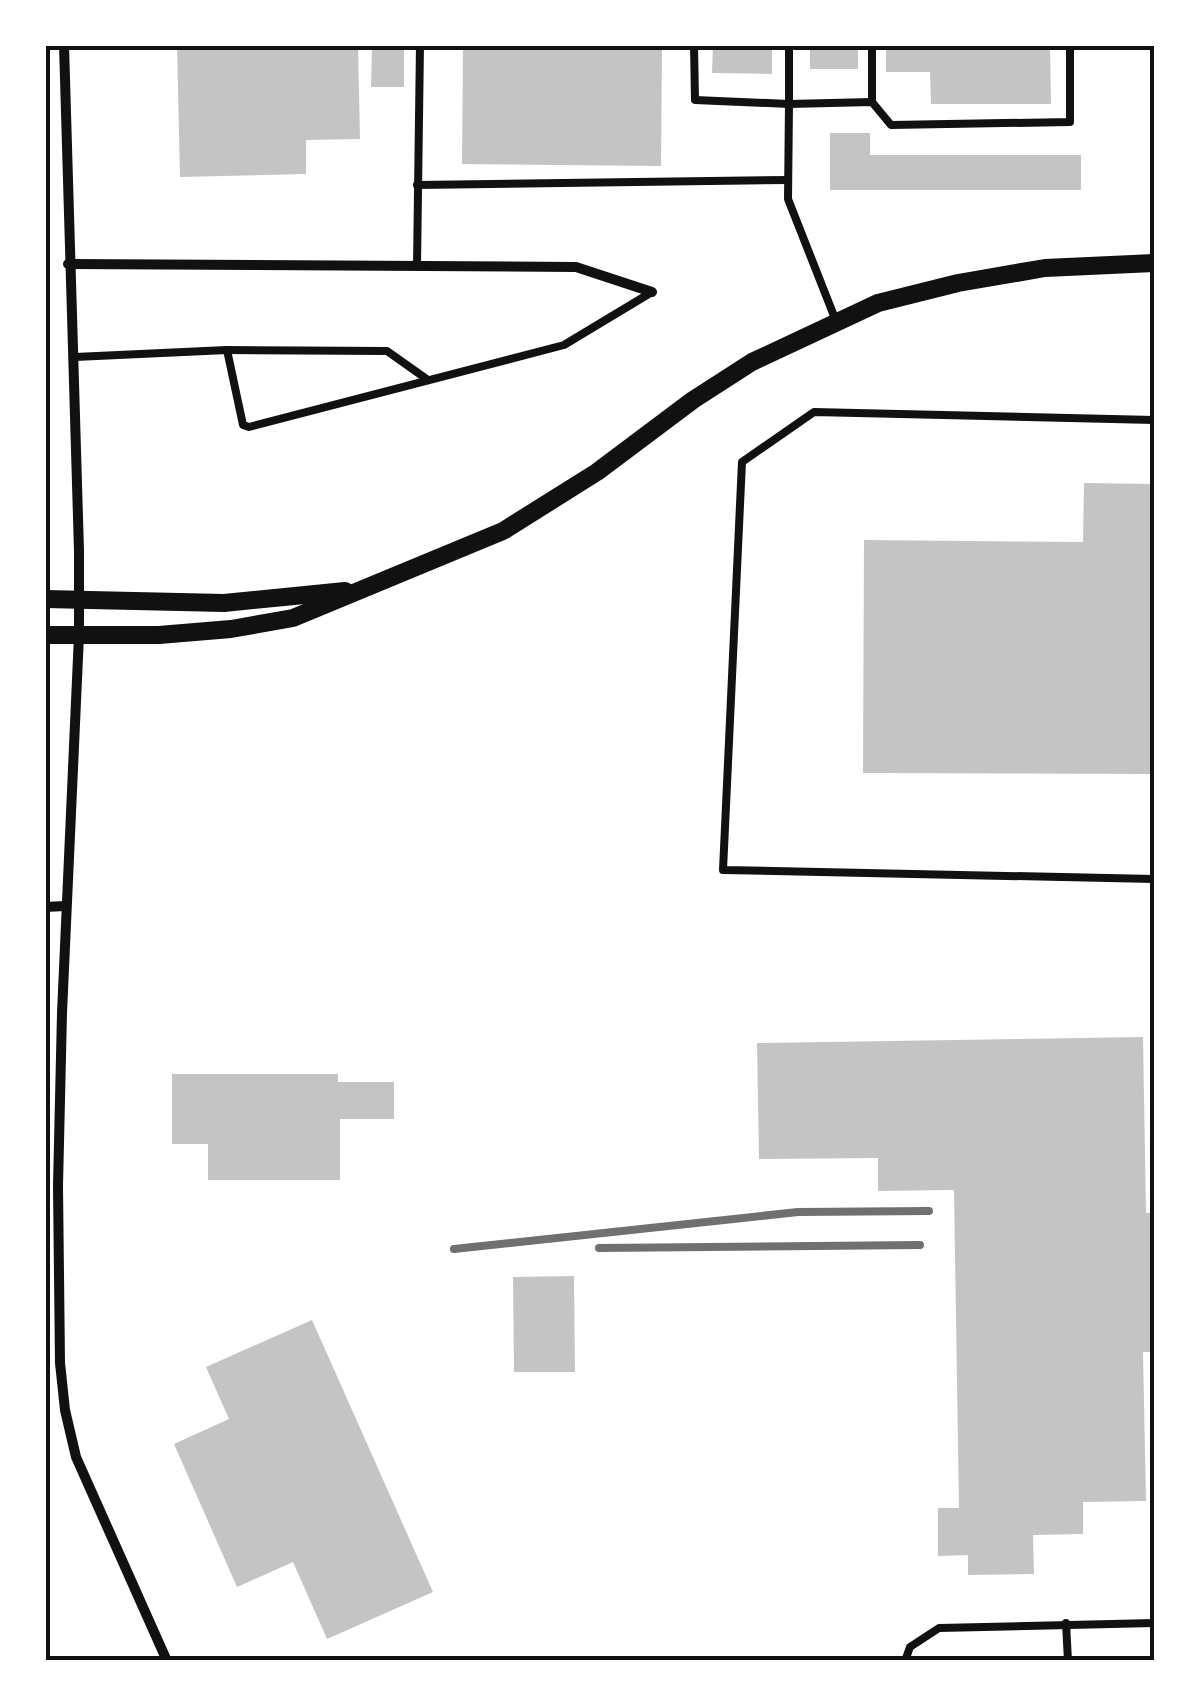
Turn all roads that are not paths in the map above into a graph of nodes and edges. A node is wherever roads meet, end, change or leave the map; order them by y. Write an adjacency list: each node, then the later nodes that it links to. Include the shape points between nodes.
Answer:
1 (64, 45): 12 (street)
2 (420, 45): 10 (lane)
3 (694, 45): 8 (lane, via 695,100)
4 (789, 45): 8 (lane)
5 (872, 45): 7 (lane)
6 (1070, 45): 7 (lane, via 1070,122 890,125)
7 (872, 102): 8 (lane)
8 (790, 104): 9 (lane)
9 (788, 180): 10 (lane); 15 (lane, via 788,199)
10 (418, 185): 13 (lane)
11 (1154, 263): 15 (street, via 1045,268 958,283)
12 (68, 264): 13 (street); 17 (street)
13 (417, 266): 14 (street, via 576,266)
14 (652, 292): 18 (lane, via 564,345)
15 (836, 322): 20 (street, via 752,362 503,532)
16 (226, 350): 17 (lane); 18 (lane, via 387,351); 18 (lane, via 243,425 249,427)
17 (75, 356): 22 (street)
18 (428, 380)
19 (1154, 420): 25 (lane, via 814,412 742,462 723,870 1154,879)
20 (360, 590): 22 (street, via 224,603); 24 (street, via 294,618 231,629)
21 (45, 599): 22 (street)
22 (79, 600): 24 (street)
23 (45, 634): 24 (street)
24 (79, 635): 26 (street)
25 (1154, 872)
26 (64, 906): 27 (street); 30 (street, via 58,1186 65,1410 76,1458)
27 (45, 907)
28 (1066, 1623): 29 (lane); 31 (lane, via 939,1628 910,1647); 32 (lane)
29 (1154, 1623)
30 (167, 1661)
31 (905, 1661)
32 (1068, 1661)

